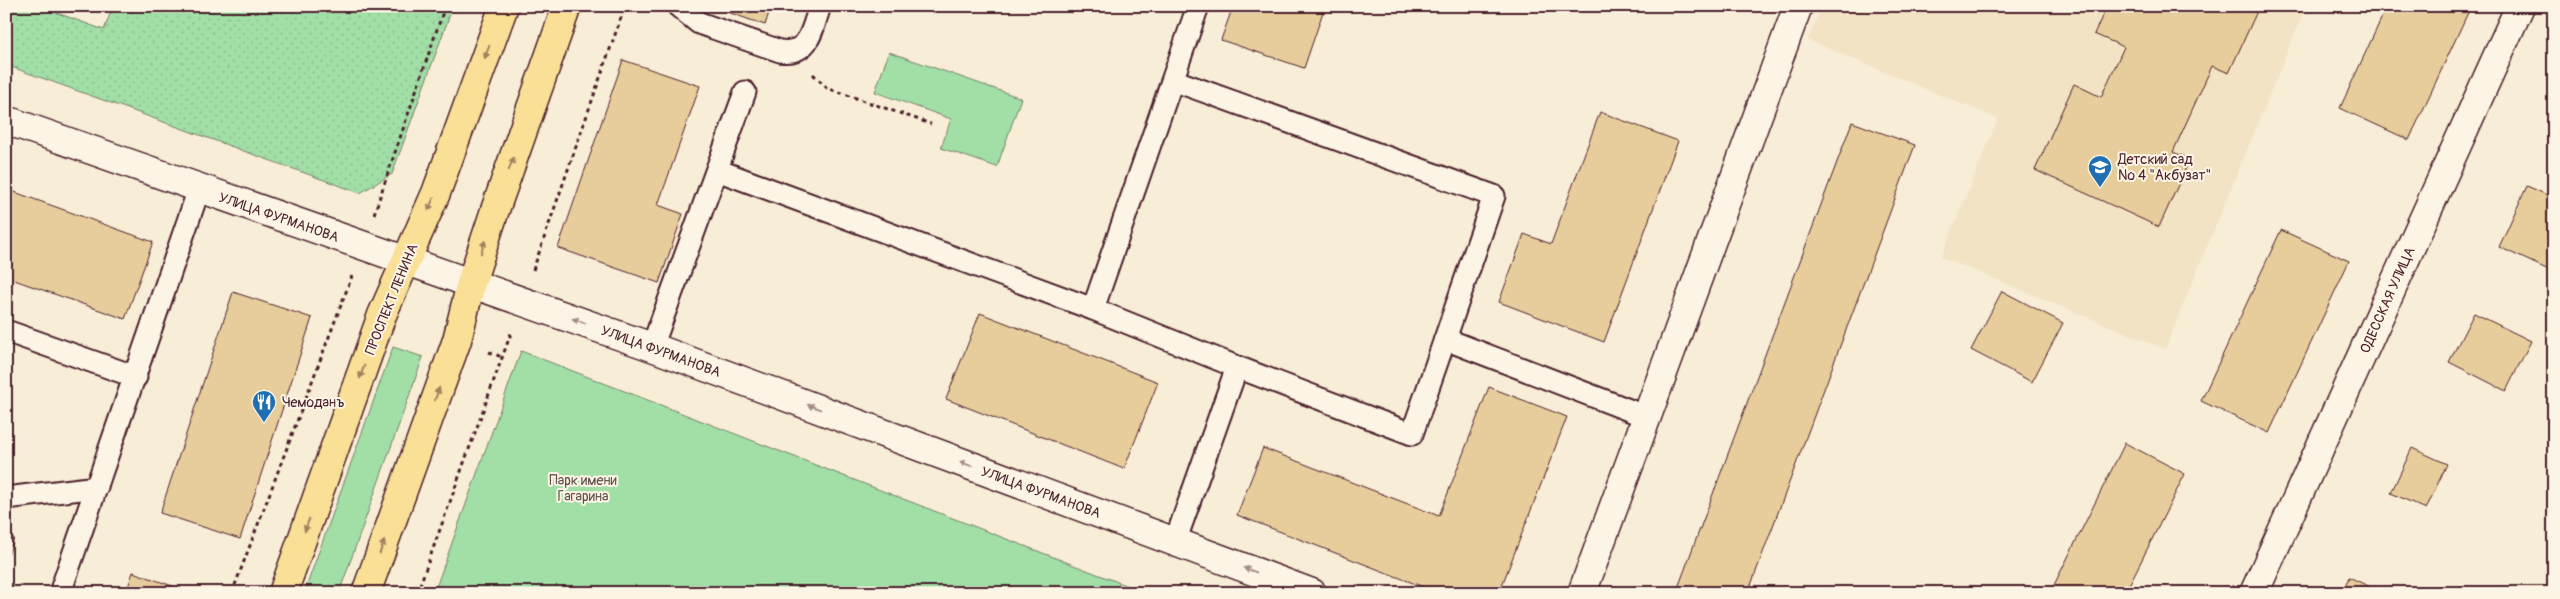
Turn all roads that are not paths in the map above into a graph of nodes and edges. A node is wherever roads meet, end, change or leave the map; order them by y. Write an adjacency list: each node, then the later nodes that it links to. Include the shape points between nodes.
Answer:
1 (504, 6): 13 (main road, ПРОСПЕКТ ЛЕНИНА, one-way to 13, via 436,192)
2 (567, 6): 14 (main road, one-way to 2)
3 (678, 6): 4 (lane, via 699,23 790,52 806,43)
4 (820, 6)
5 (1198, 6): 8 (lane)
6 (1798, 6): 21 (street)
7 (2520, 6): 30 (street, ОДЕССКАЯ УЛИЦА)
8 (1173, 80): 15 (lane); 17 (lane, via 1494,196)
9 (745, 92): 11 (lane)
10 (6, 120): 12 (street, УЛИЦА ФУРМАНОВА)
11 (717, 170): 15 (lane); 18 (lane)
12 (199, 189): 13 (street, УЛИЦА ФУРМАНОВА); 20 (lane)
13 (405, 261): 14 (street, УЛИЦА ФУРМАНОВА); 26 (main road, ПРОСПЕКТ ЛЕНИНА, one-way to 26, via 382,315)
14 (471, 284): 18 (street, УЛИЦА ФУРМАНОВА, one-way to 14); 27 (main road, one-way to 14, via 456,340)
15 (1093, 309): 19 (lane)
16 (6, 331): 20 (lane)
17 (1445, 339): 19 (lane, via 1412,434); 21 (lane)
18 (652, 347): 24 (street, УЛИЦА ФУРМАНОВА, one-way to 18)
19 (1236, 368): 24 (lane)
20 (136, 377): 22 (lane)
21 (1647, 417): 29 (street)
22 (97, 488): 23 (lane); 25 (lane)
23 (6, 498)
24 (1175, 542): 28 (street, УЛИЦА ФУРМАНОВА, one-way to 24)
25 (60, 593)
26 (283, 593)
27 (366, 593)
28 (1312, 593)
29 (1582, 593)
30 (2254, 593)

